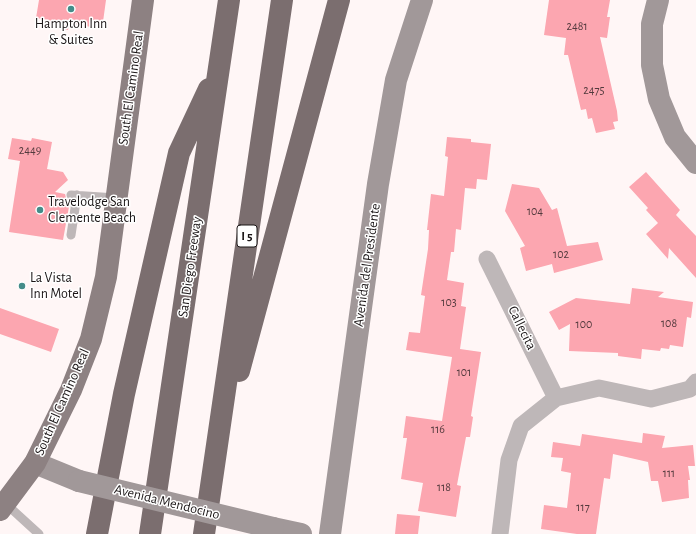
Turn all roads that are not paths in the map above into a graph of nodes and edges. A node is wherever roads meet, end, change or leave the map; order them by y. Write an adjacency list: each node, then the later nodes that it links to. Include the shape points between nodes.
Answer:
1 (143, 0): 9 (main road, South El Camino Real)
2 (229, 0): 7 (highway, San Diego Freeway)
3 (282, 0): 15 (highway, I 5)
4 (339, 0): 15 (highway)
5 (422, 0): 22 (main road, Avenida del Presidente, via 396,80 378,184)
6 (658, 0): 8 (main road, via 652,24 652,65 659,99 675,137)
7 (219, 68): 18 (highway, via 179,153 124,394); 19 (highway, San Diego Freeway)
8 (696, 163)
9 (116, 198): 10 (lane, via 74,195); 14 (main road, South El Camino Real, via 106,277 91,339 71,390)
10 (71, 235)
11 (487, 259): 13 (street, Callecita)
12 (696, 382): 13 (street, via 690,389 651,399 600,388)
13 (556, 398): 23 (street, via 521,426 509,460)
14 (35, 463): 16 (main road, South El Camino Real); 21 (main road, Avenida Mendocino, bridge, via 79,481)
15 (212, 471): 20 (highway, I 5)
16 (2, 506): 17 (lane)
17 (39, 534)
18 (97, 534)
19 (150, 534)
20 (204, 534)
21 (301, 534)
22 (330, 534)
23 (500, 534)

